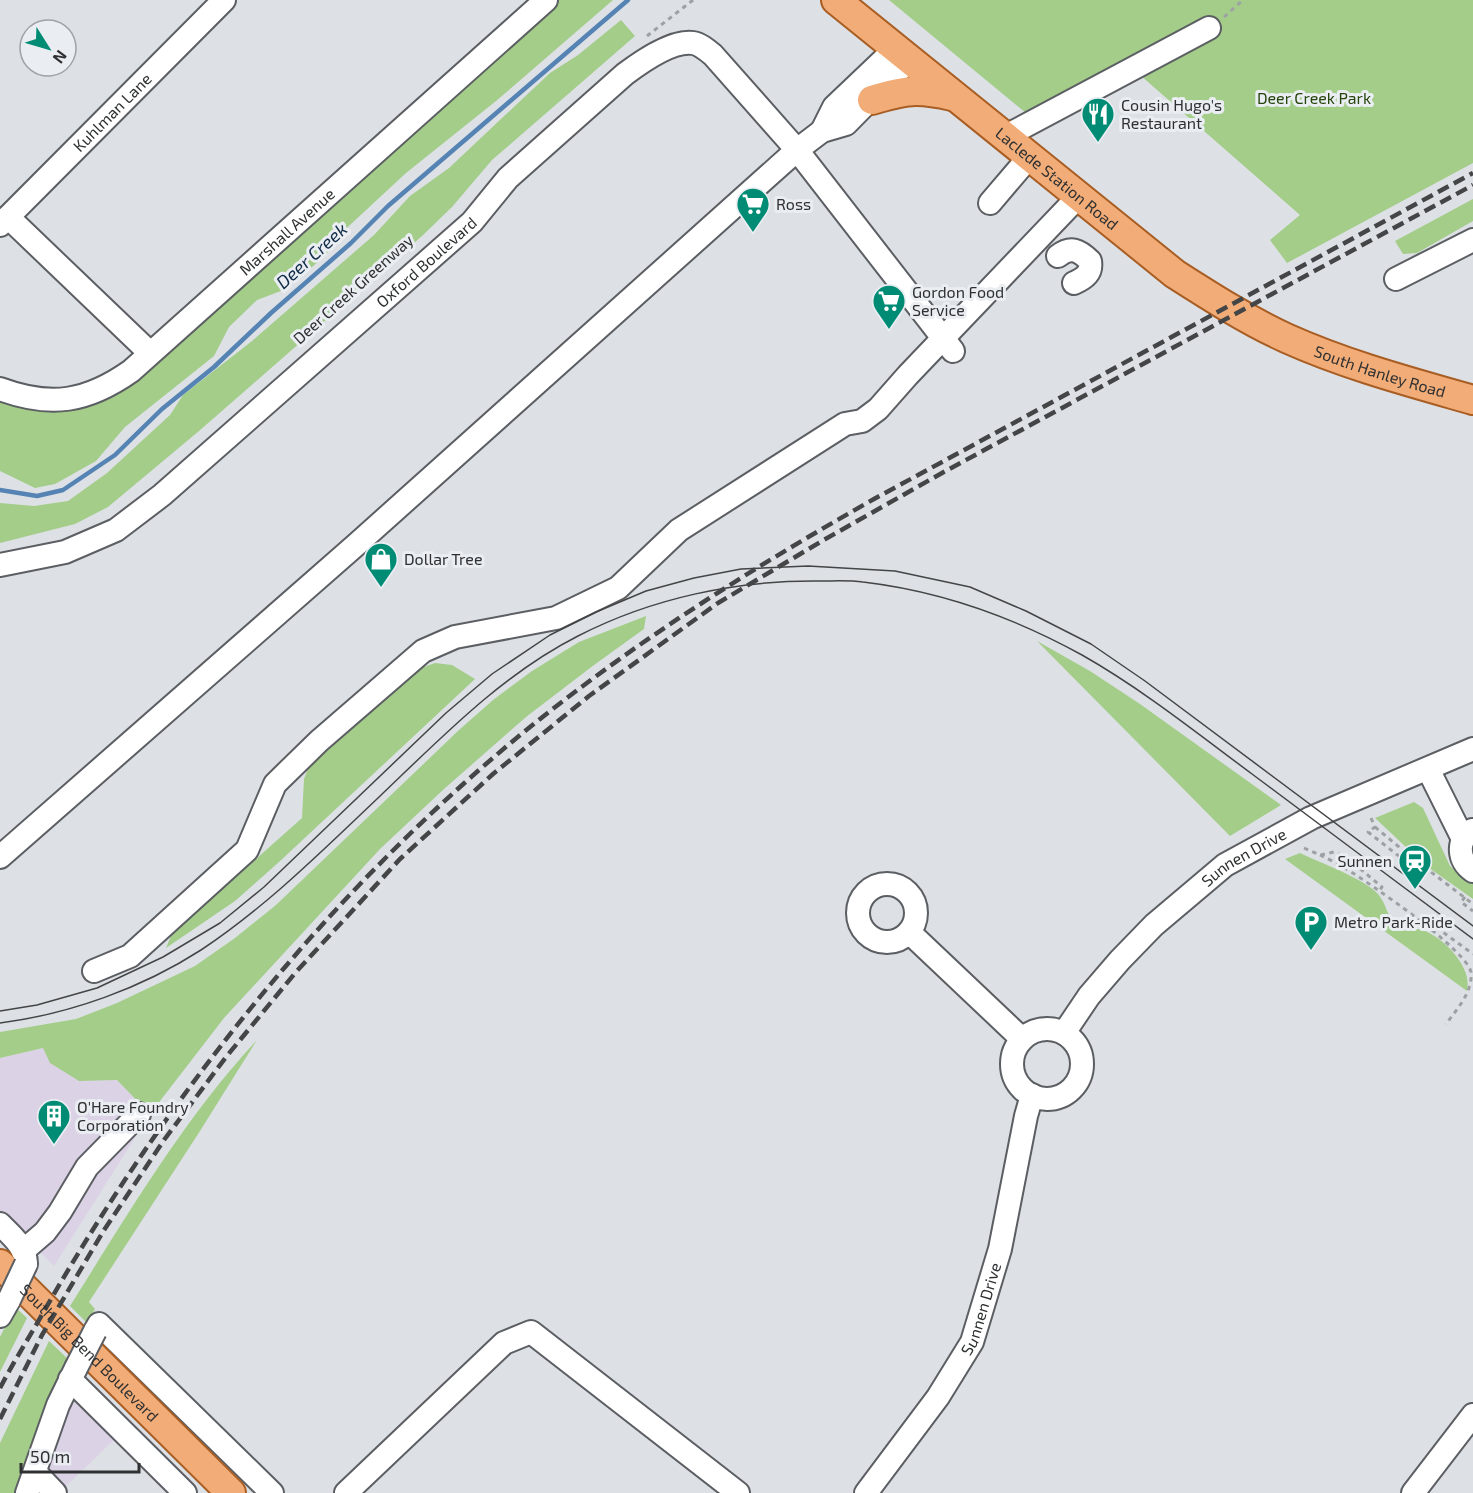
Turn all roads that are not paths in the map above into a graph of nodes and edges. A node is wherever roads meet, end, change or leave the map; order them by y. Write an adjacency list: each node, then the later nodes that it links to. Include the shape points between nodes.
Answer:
1 (224, 0): 14 (street, Kuhlman Lane)
2 (546, 0): 21 (street, Marshall Avenue)
3 (836, 0): 5 (main road, Laclede Station Road)
4 (1209, 28): 9 (street)
5 (902, 55): 6 (main road, Laclede Station Road); 7 (street); 8 (street, via 834,106)
6 (956, 97): 7 (main road, via 918,90); 9 (main road, Laclede Station Road)
7 (872, 100): 8 (street, via 846,124)
8 (822, 131): 10 (street)
9 (1006, 136): 11 (main road, Laclede Station Road)
10 (797, 150): 20 (street, Oxford Boulevard); 24 (street, Oxford Boulevard, via 702,46 680,43 645,59 508,178 472,222 162,495 116,530 65,552); 28 (street)
11 (1030, 156): 12 (main road, Laclede Station Road); 13 (street)
12 (1079, 196): 19 (main road, Laclede Station Road, via 1175,274); 20 (street)
13 (990, 203)
14 (4, 221): 21 (street)
15 (1473, 240): 17 (street)
16 (1059, 256): 18 (street, via 1072,249 1090,261 1089,273)
17 (1396, 279)
18 (1074, 283)
19 (1289, 339): 23 (main road, South Hanley Road, via 1376,372)
20 (948, 345): 31 (street, via 862,421 845,424 679,530 618,588 556,618 455,637 423,651 275,784 247,850 130,956)
21 (150, 353): 22 (street, Marshall Avenue, via 115,382 82,397 37,399)
22 (0, 389)
23 (1473, 400)
24 (0, 565)
25 (1473, 749): 26 (street, Sunnen Drive)
26 (1428, 769): 27 (street); 32 (street, Sunnen Drive, via 1311,818 1225,865 1127,952)
27 (1468, 834): 29 (street, via 1461,854)
28 (0, 857)
29 (1473, 871)
30 (909, 932): 33 (street)
31 (94, 971)
32 (1064, 1033): 33 (street, via 1039,1030); 34 (street, via 1076,1044 1081,1059 1080,1075 1058,1097)
33 (1022, 1039): 34 (street, via 1014,1053 1012,1070 1019,1085)
34 (1032, 1095): 48 (street, Sunnen Drive, via 1000,1249 972,1342 938,1397)
35 (139, 1114): 37 (street, via 87,1167 45,1232)
36 (0, 1224): 37 (street)
37 (16, 1259): 38 (street, bridge); 44 (main road, South Big Bend Boulevard)
38 (4, 1305)
39 (73, 1373): 41 (street); 43 (street); 45 (street, bridge, via 97,1327)
40 (1473, 1415): 49 (street)
41 (31, 1483): 42 (street)
42 (55, 1493)
43 (184, 1493)
44 (231, 1493)
45 (272, 1493)
46 (346, 1493): 47 (street, via 504,1343 531,1332)
47 (738, 1493)
48 (866, 1493)
49 (1413, 1493)

